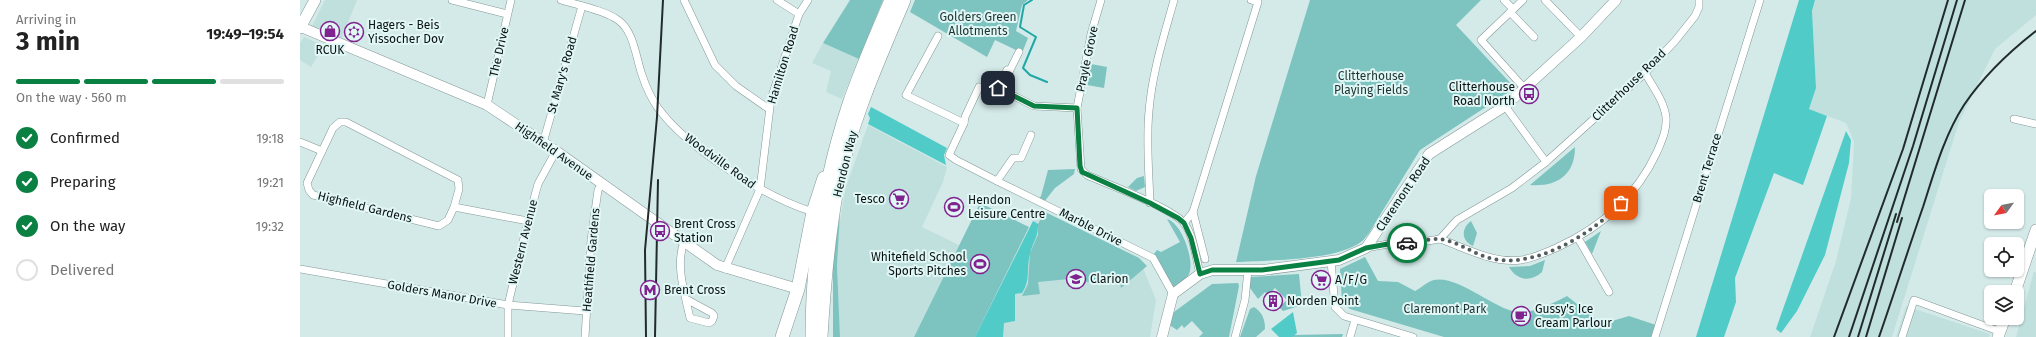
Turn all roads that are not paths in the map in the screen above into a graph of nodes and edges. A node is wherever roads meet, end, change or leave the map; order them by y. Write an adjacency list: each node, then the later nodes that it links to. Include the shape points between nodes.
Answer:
1 (315, 0): 23 (main road)
2 (452, 0): 21 (street)
3 (512, 0): 21 (street, The Drive)
4 (561, 0): 19 (street, Woodville Road)
5 (684, 0): 34 (street, via 715,65 736,86)
6 (777, 0): 22 (street)
7 (808, 0): 22 (street, Hamilton Road)
8 (891, 0): 39 (highway, Hendon Way, via 855,90)
9 (904, 0): 59 (highway, Hendon Way, via 859,110 838,188)
10 (1101, 0): 33 (street, Prayle Grove, via 1089,41)
11 (1174, 0): 48 (street, via 1154,77 1149,110 1147,140)
12 (1251, 0): 51 (street, via 1258,2)
13 (1504, 0): 20 (street)
14 (1522, 0): 20 (street)
15 (1545, 0): 26 (street)
16 (1616, 0): 26 (street, Claremont Road)
17 (1699, 0): 28 (street, Clitterhouse Road, via 1695,16)
18 (1760, 0): 87 (street, Brent Terrace)
19 (582, 6): 41 (street, St Mary's Road); 47 (street, Woodville Road, via 614,18 625,27 645,84 658,108 672,124 708,154)
20 (1512, 10): 25 (street); 30 (street, via 1481,40)
21 (507, 14): 31 (street, The Drive)
22 (799, 14): 34 (street, Hamilton Road, via 770,99)
23 (300, 28): 31 (street, Highfield Avenue)
24 (938, 36): 36 (street, via 906,95)
25 (1534, 37)
26 (1581, 37): 30 (street, Claremont Road)
27 (1019, 52): 33 (street, via 1010,72 1006,70 998,88 1034,106)
28 (1645, 74): 44 (street, Clitterhouse Road); 55 (street, via 1662,103 1666,117 1664,135 1638,185 1608,216)
29 (979, 87): 36 (street)
30 (1525, 88): 32 (street, Claremont Road)
31 (487, 105): 41 (street, Highfield Avenue)
32 (1505, 106): 44 (street); 58 (street, Claremont Road, via 1429,154)
33 (1077, 108): 48 (street, Prayle Grove, via 1082,172)
34 (770, 109): 47 (street, Hamilton Road)
35 (2014, 119): 37 (street)
36 (964, 123): 45 (street, Marble Drive, via 949,155)
37 (2036, 124)
38 (1031, 135): 45 (street, via 1021,158 1013,158)
39 (838, 141): 50 (highway); 80 (highway, Hendon Way, via 818,240)
40 (300, 142): 42 (street)
41 (543, 143): 43 (street, Highfield Avenue)
42 (322, 151): 49 (street, Highfield Gardens, via 337,123 349,123 458,180 459,189); 49 (street, Highfield Gardens, via 307,183 313,195 439,226 448,220)
43 (556, 151): 46 (street, Highfield Avenue); 52 (street, Western Avenue, via 538,184)
44 (1546, 162): 56 (street, Clitterhouse Road, via 1512,188 1458,220)
45 (997, 181): 69 (street, Marble Drive, via 1153,258)
46 (602, 184): 57 (street, Highfield Avenue); 72 (street, Heathfield Gardens, via 598,190 591,240)
47 (760, 189): 50 (street, Woodville Road); 63 (street, Hamilton Road)
48 (1150, 203): 53 (street, Prayle Grove)
49 (454, 207): 52 (street)
50 (813, 212): 67 (highway)
51 (1193, 212): 53 (street); 60 (street)
52 (528, 221): 71 (street, Western Avenue)
53 (1184, 223): 65 (street, via 1191,238)
54 (2036, 230): 66 (main road)
55 (1578, 238): 56 (street, via 1522,260 1486,257); 68 (street)
56 (1440, 239): 58 (street)
57 (684, 242): 63 (street, Highfield Avenue); 70 (street, via 681,249)
58 (1366, 248): 61 (street, Claremont Road, via 1346,258)
59 (826, 259): 81 (highway, Hendon Way); 82 (highway)
60 (1205, 259)
61 (1331, 261): 64 (street, Claremont Road); 73 (street, via 1335,307 1344,316)
62 (300, 269): 71 (street, Golders Manor Drive)
63 (725, 269): 67 (street, Highfield Avenue)
64 (1248, 270): 65 (street, Claremont Road, via 1212,270); 84 (street, via 1245,300)
65 (1200, 274): 69 (street, Claremont Road)
66 (2016, 285)
67 (798, 288): 78 (highway); 79 (street)
68 (1609, 292)
69 (1173, 294): 83 (street)
70 (686, 299)
71 (508, 305): 72 (street, Golders Manor Drive); 76 (street, Western Avenue)
72 (585, 311): 77 (street, Heathfield Gardens)
73 (1357, 321): 85 (street); 86 (street)
74 (2003, 325): 75 (main road)
75 (2000, 335): 88 (street, via 1914,300)
76 (508, 337)
77 (585, 337)
78 (782, 337)
79 (788, 337)
80 (812, 337)
81 (821, 337)
82 (828, 337)
83 (1162, 337)
84 (1235, 337)
85 (1350, 337)
86 (1413, 337)
87 (1655, 337)
88 (1902, 337)

